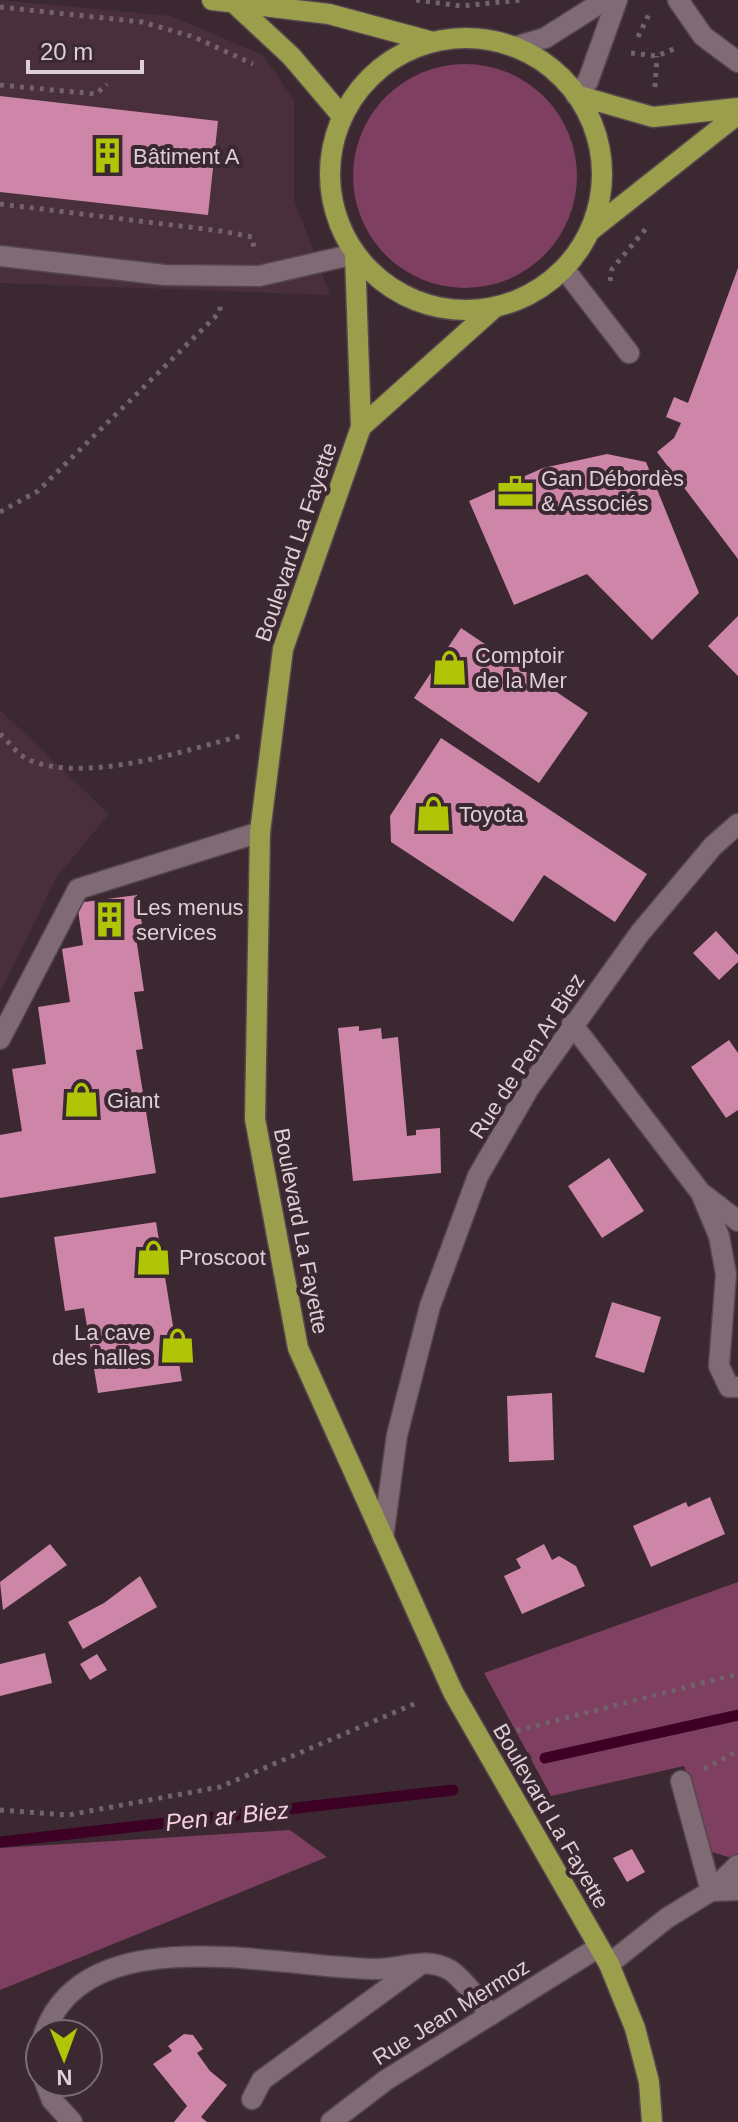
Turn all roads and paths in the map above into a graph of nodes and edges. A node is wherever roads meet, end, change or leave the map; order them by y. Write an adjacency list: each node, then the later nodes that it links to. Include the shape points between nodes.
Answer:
1 (212, 0): 7 (main road)
2 (416, 0): 3 (path, via 461,6)
3 (521, 0)
4 (605, 0): 10 (street, via 545,38)
5 (617, 0): 16 (street, via 588,81)
6 (678, 0): 12 (street, via 703,36)
7 (235, 2): 9 (main road, via 329,14); 19 (main road)
8 (0, 7): 13 (path, via 142,22 194,37)
9 (433, 42): 10 (main road, via 474,38); 19 (main road, via 396,57 364,83)
10 (514, 47): 16 (main road, via 556,72)
11 (657, 56): 17 (path)
12 (738, 62)
13 (261, 67)
14 (107, 84): 15 (path, via 96,94)
15 (0, 85)
16 (576, 95): 18 (main road, via 653,117); 22 (main road, via 594,127 602,161 601,197)
17 (654, 99)
18 (738, 111): 22 (main road)
19 (342, 116): 23 (main road, via 332,149 330,184 335,220)
20 (0, 204): 27 (path, via 252,237)
21 (653, 221): 29 (path, via 612,269)
22 (590, 231): 25 (main road)
23 (355, 254): 27 (street); 28 (main road, via 382,282 417,301 455,310); 31 (main road, Boulevard La Fayette)
24 (0, 256): 26 (street)
25 (565, 270): 28 (main road, via 542,287); 29 (street)
26 (219, 276): 27 (street); 32 (path, via 220,312 38,491)
27 (259, 276)
28 (494, 308): 31 (main road, Boulevard La Fayette)
29 (602, 320): 30 (street)
30 (629, 353)
31 (361, 427): 33 (main road, Boulevard La Fayette, via 283,649)
32 (0, 512)
33 (273, 728): 34 (path, via 153,760 61,768 25,758); 36 (main road, Boulevard La Fayette)
34 (0, 734)
35 (738, 824): 37 (street, Rue de Pen Ar Biez, via 640,933)
36 (260, 832): 38 (street, via 78,889); 42 (main road, Boulevard La Fayette, via 255,1119 298,1348)
37 (572, 1024): 39 (street); 42 (street, Rue de Pen Ar Biez, via 478,1176 430,1306 397,1435)
38 (0, 1039)
39 (701, 1193): 40 (street); 41 (street, via 719,1236 726,1274 719,1366 729,1387)
40 (738, 1221)
41 (738, 1387)
42 (383, 1538): 51 (main road, Boulevard La Fayette, via 453,1692)
43 (738, 1674): 45 (path)
44 (414, 1704): 47 (path, via 220,1787 68,1815)
45 (506, 1733)
46 (681, 1781): 50 (street)
47 (0, 1810)
48 (738, 1865): 50 (street, Rue Jean Mermoz)
49 (738, 1890): 50 (street)
50 (711, 1891): 51 (street, Rue Jean Mermoz)
51 (604, 1955): 53 (street, Rue Jean Mermoz); 59 (main road, Boulevard La Fayette, via 635,2028 649,2082)
52 (424, 1962): 53 (street, via 450,1971); 54 (street, via 379,1969 191,1957 126,1963 84,1979); 56 (street, via 262,2080)
53 (491, 2015): 58 (street, Rue Jean Mermoz, via 386,2080)
54 (50, 2018)
55 (51, 2098): 57 (street)
56 (252, 2099)
57 (72, 2122)
58 (331, 2122)
59 (652, 2122)

